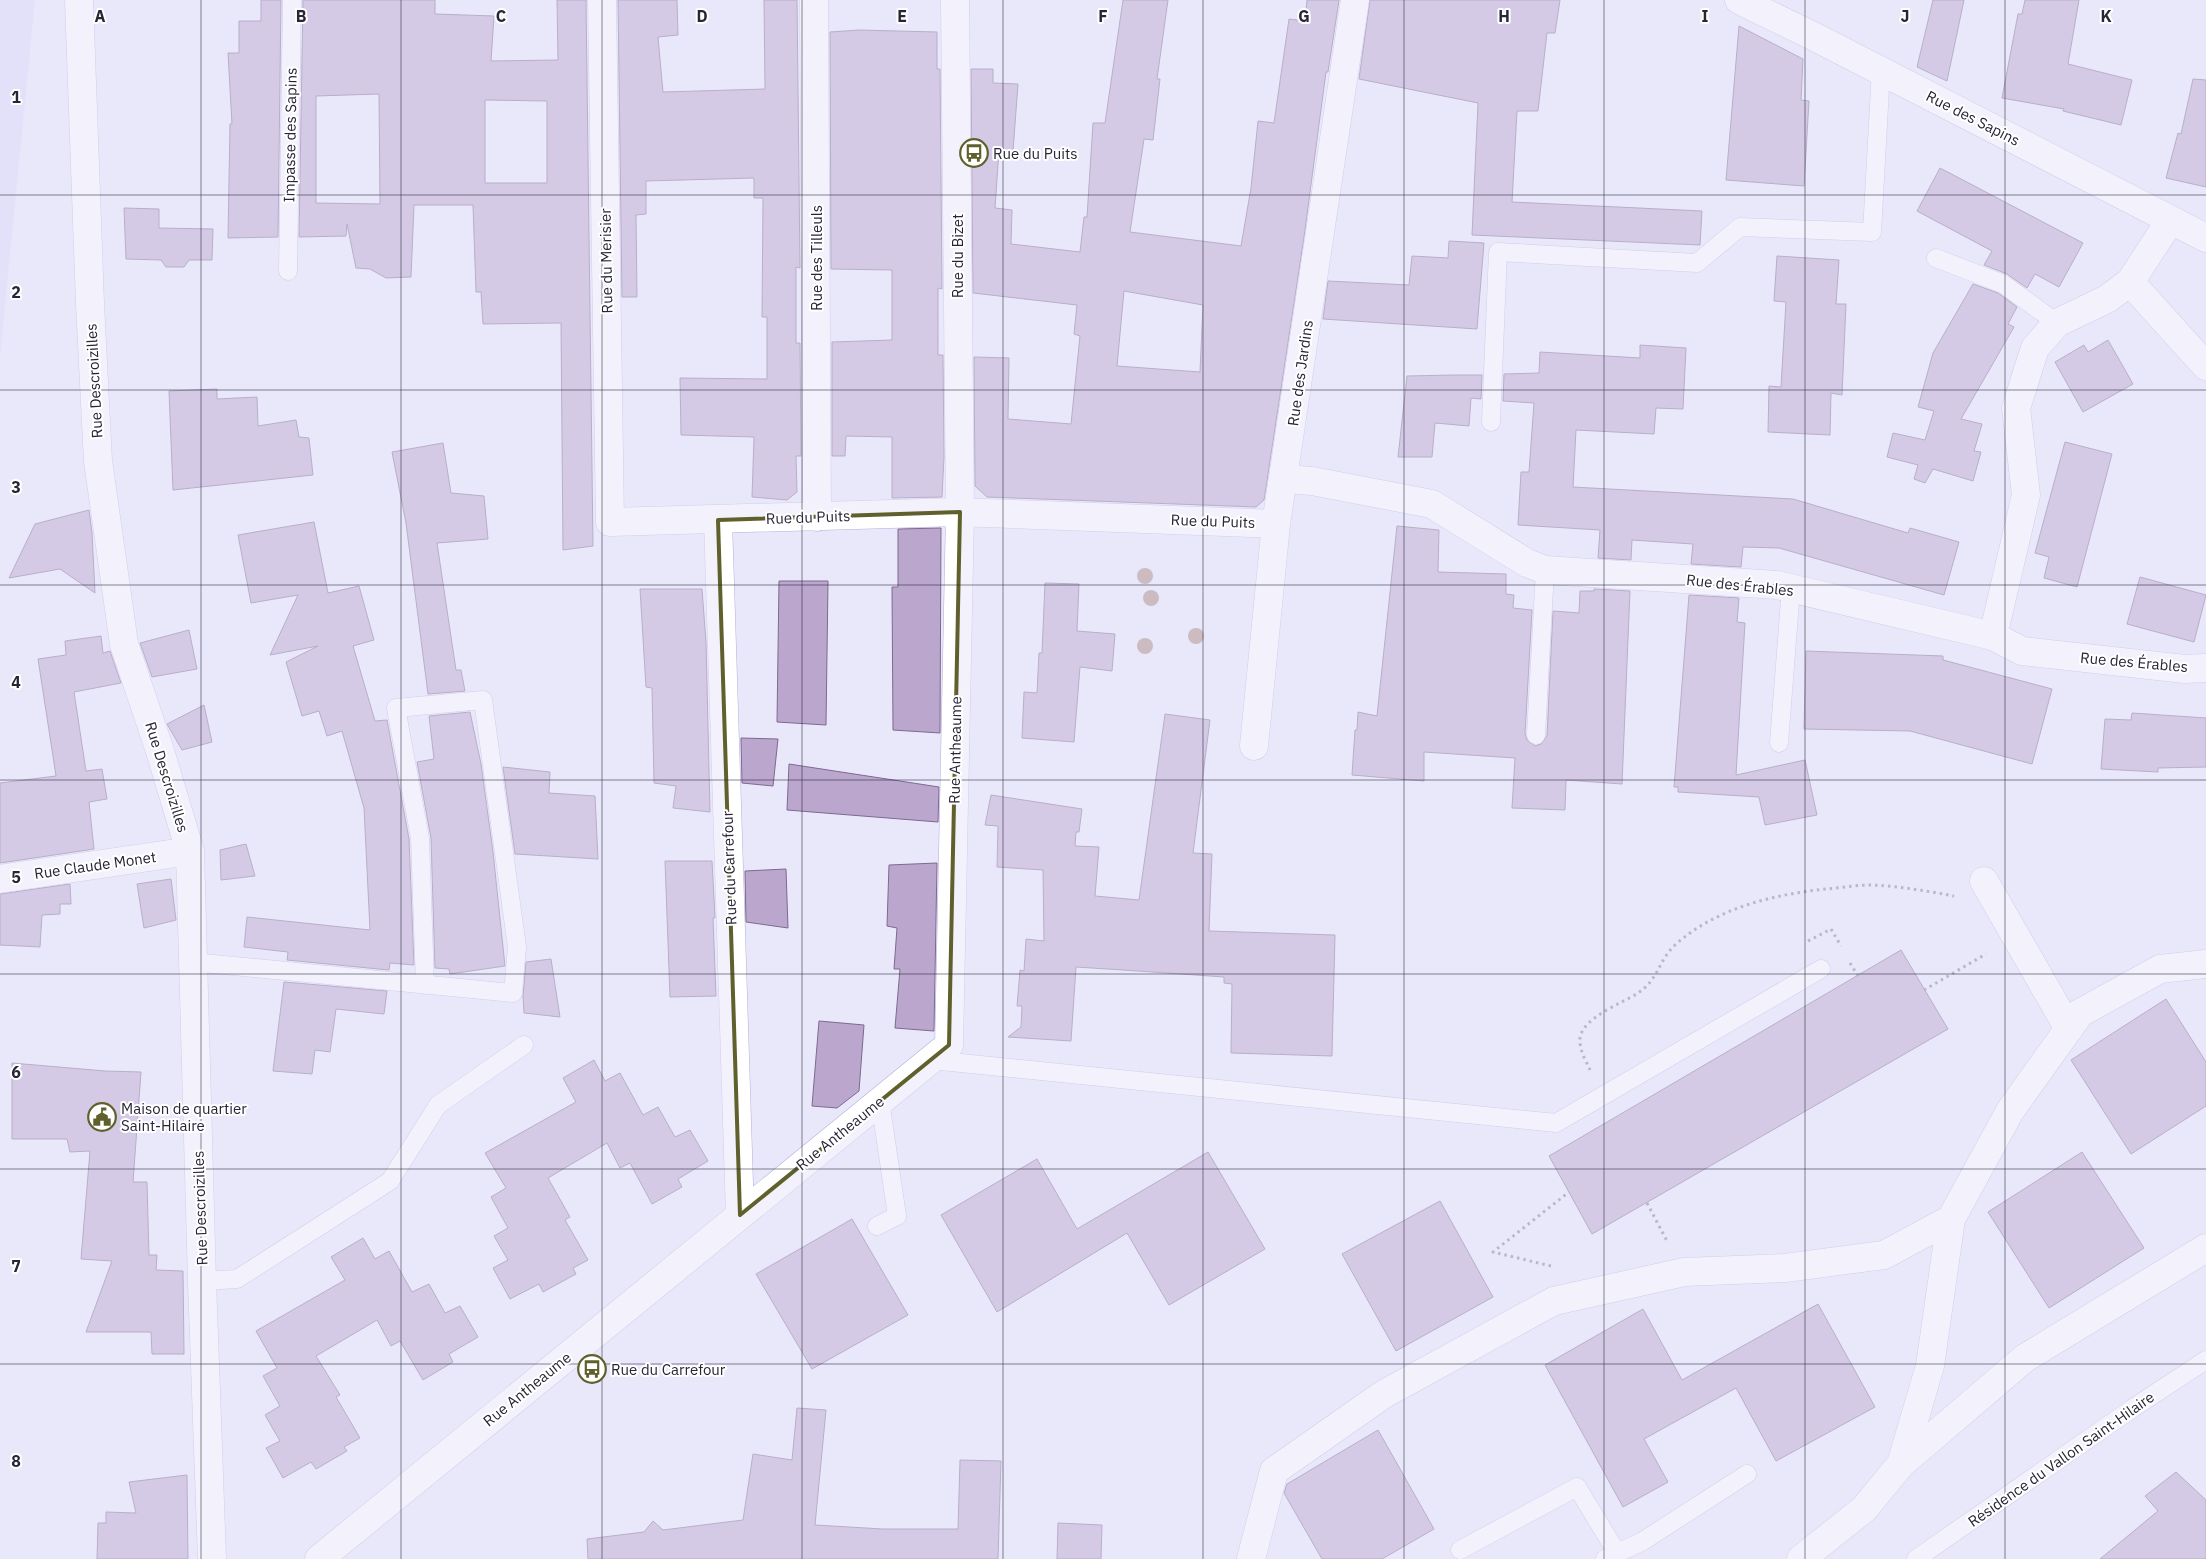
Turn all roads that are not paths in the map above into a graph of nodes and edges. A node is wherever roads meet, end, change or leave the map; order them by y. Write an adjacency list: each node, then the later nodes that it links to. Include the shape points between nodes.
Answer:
1 (79, 0): 29 (street, Rue Descroizilles, via 98,461 124,644)
2 (292, 0): 11 (lane, Impasse des Sapins)
3 (602, 0): 20 (street, Rue du Merisier)
4 (814, 0): 18 (street, Rue des Tilleuls)
5 (955, 0): 17 (street, Rue du Bizet)
6 (1355, 0): 16 (street, Rue des Jardins)
7 (1739, 0): 8 (street, Rue des Sapins)
8 (1881, 70): 9 (street, Rue des Sapins); 15 (lane, via 1872,232 1740,227 1697,263 1498,252)
9 (2193, 225): 12 (street)
10 (1936, 258): 13 (lane, via 2003,284)
11 (288, 271)
12 (2130, 282): 13 (street, via 2106,299); 14 (street)
13 (2057, 323): 24 (street, via 2035,348 2016,408 2026,495)
14 (2206, 366)
15 (1491, 422)
16 (1284, 479): 21 (street, Rue des Jardins); 22 (street, Rue des Érables, via 1312,481 1432,504 1527,563)
17 (960, 512): 18 (street, Rue du Puits); 21 (street, Rue du Puits); 38 (street, Rue Antheaume, via 949,1045)
18 (817, 517): 19 (street, Rue du Puits)
19 (718, 520): 20 (street, Rue du Puits); 40 (street, Rue du Carrefour)
20 (610, 522)
21 (1276, 524): 28 (street, Rue des Jardins)
22 (1545, 570): 23 (street, Rue des Érables); 26 (lane)
23 (1791, 588): 24 (street, Rue des Érables); 27 (lane)
24 (1993, 636): 25 (street, Rue des Érables, via 2022,651 2185,669)
25 (2206, 668)
26 (1536, 735)
27 (1779, 744)
28 (1254, 746)
29 (190, 852): 30 (street, Rue Claude Monet); 32 (street, Rue Descroizilles)
30 (0, 879)
31 (1984, 881): 36 (street)
32 (193, 962): 35 (lane); 44 (street, Rue Descroizilles)
33 (2206, 964): 36 (street, via 2160,969 2080,1013)
34 (1821, 969): 38 (lane, via 1556,1123)
35 (425, 985): 35 (lane, via 513,993 517,947 483,700 396,708 420,838)
36 (2069, 1029): 41 (street, via 2010,1111)
37 (524, 1045): 44 (lane, via 438,1105 390,1181 236,1279)
38 (931, 1060): 39 (street, Rue Antheaume)
39 (880, 1101): 40 (street, Rue Antheaume); 42 (lane, via 897,1216)
40 (740, 1215): 51 (street, Rue Antheaume)
41 (1951, 1219): 46 (street, via 1930,1366); 52 (street, via 1884,1255 1785,1268 1684,1272 1554,1301 1384,1394 1274,1471)
42 (877, 1226)
43 (2206, 1248): 46 (street, via 2025,1358)
44 (202, 1281): 50 (street, Rue Descroizilles)
45 (2206, 1360): 54 (lane, Résidence du Vallon Saint-Hilaire)
46 (1901, 1464): 53 (street, via 1864,1509)
47 (1747, 1474): 49 (lane, via 1643,1541)
48 (1460, 1550): 49 (lane, via 1577,1487)
49 (1611, 1556)
50 (212, 1559)
51 (319, 1559)
52 (1251, 1559)
53 (1801, 1559)
54 (1916, 1559)

